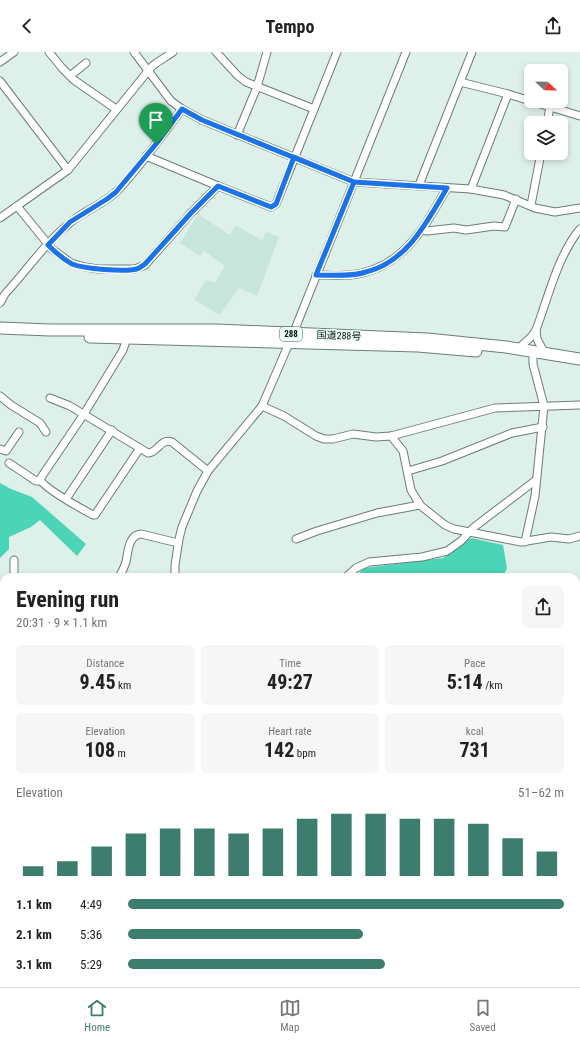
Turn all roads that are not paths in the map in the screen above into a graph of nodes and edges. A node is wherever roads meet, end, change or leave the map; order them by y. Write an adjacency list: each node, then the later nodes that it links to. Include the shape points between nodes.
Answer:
1 (14, 52): 10 (street)
2 (50, 52): 13 (street)
3 (134, 52): 12 (street)
4 (173, 52): 12 (street)
5 (216, 52): 16 (street, via 242,79)
6 (267, 52): 16 (street)
7 (337, 52): 22 (street)
8 (406, 52): 30 (street)
9 (472, 52): 15 (street)
10 (0, 62)
11 (86, 63): 13 (street)
12 (147, 70): 20 (street); 21 (street, via 164,93)
13 (70, 76): 20 (street)
14 (0, 81): 29 (street)
15 (460, 82): 17 (street); 31 (street)
16 (257, 87): 22 (street); 25 (street)
17 (508, 94): 18 (street); 34 (street)
18 (524, 99)
19 (550, 108): 23 (street); 24 (street)
20 (116, 109): 29 (street)
21 (182, 109): 25 (street); 26 (street)
22 (314, 109): 27 (street)
23 (548, 116)
24 (580, 116)
25 (237, 135): 27 (street)
26 (146, 156): 32 (street); 42 (street, via 116,192 70,222)
27 (294, 157): 30 (street); 32 (street, via 276,204 271,207)
28 (540, 160): 36 (street)
29 (68, 170): 37 (street)
30 (354, 182): 31 (street); 43 (street)
31 (419, 185): 33 (street)
32 (218, 186): 42 (street, via 138,269 81,267 59,256)
33 (447, 188): 34 (street); 41 (street)
34 (471, 189): 35 (street)
35 (516, 199): 36 (street); 41 (street, via 505,227)
36 (530, 205): 38 (street, via 555,212)
37 (18, 206): 39 (street); 42 (street)
38 (580, 208)
39 (0, 218)
40 (580, 229): 46 (street, via 562,257)
41 (422, 230): 43 (street, via 399,256 379,268 350,275)
42 (48, 245): 44 (street)
43 (316, 275): 49 (street)
44 (0, 303)
45 (0, 328): 49 (highway, 国道288号 / 288, via 217,330)
46 (536, 330): 50 (street); 51 (street, via 537,340)
47 (0, 334): 48 (highway, 国道288号 / 288)
48 (127, 338): 49 (highway, 国道288号 / 288); 60 (street, via 123,350)
49 (291, 339): 50 (highway, 国道288号 / 288, via 323,334 427,339); 52 (highway, 国道288号 / 288, via 418,346); 58 (street)
50 (519, 348): 51 (highway, 国道288号 / 288)
51 (544, 352): 53 (highway, 国道288号 / 288)
52 (533, 357): 54 (highway, 国道288号 / 288); 59 (street)
53 (580, 359)
54 (580, 364)
55 (0, 396): 64 (street, via 40,423)
56 (50, 398): 60 (street)
57 (580, 405): 59 (street)
58 (262, 406): 65 (street, via 324,439 353,434); 69 (street)
59 (544, 406): 61 (street); 65 (street, via 495,408)
60 (84, 414): 62 (street); 72 (street)
61 (543, 427): 70 (street, via 512,433 442,461); 71 (street)
62 (112, 430): 66 (street); 73 (street)
63 (19, 432): 67 (street, via 6,451)
64 (46, 432)
65 (391, 436): 70 (street, via 404,452)
66 (140, 448): 69 (street, via 151,453 168,440); 73 (street, via 95,515)
67 (0, 449)
68 (9, 463): 72 (street, via 36,481)
69 (208, 471): 79 (street, via 182,527)
70 (408, 471): 74 (street, via 411,490)
71 (536, 480): 75 (street); 78 (street)
72 (40, 481): 73 (street)
73 (66, 499)
74 (420, 506): 75 (street, via 445,525); 77 (street, via 378,513)
75 (470, 532): 78 (street); 84 (street, via 442,553 370,562)
76 (580, 536): 78 (street)
77 (296, 539)
78 (525, 542)
79 (178, 543): 82 (street, via 136,535); 83 (street)
80 (14, 560): 81 (street)
81 (14, 573)
82 (121, 573)
83 (175, 573)
84 (350, 573)

